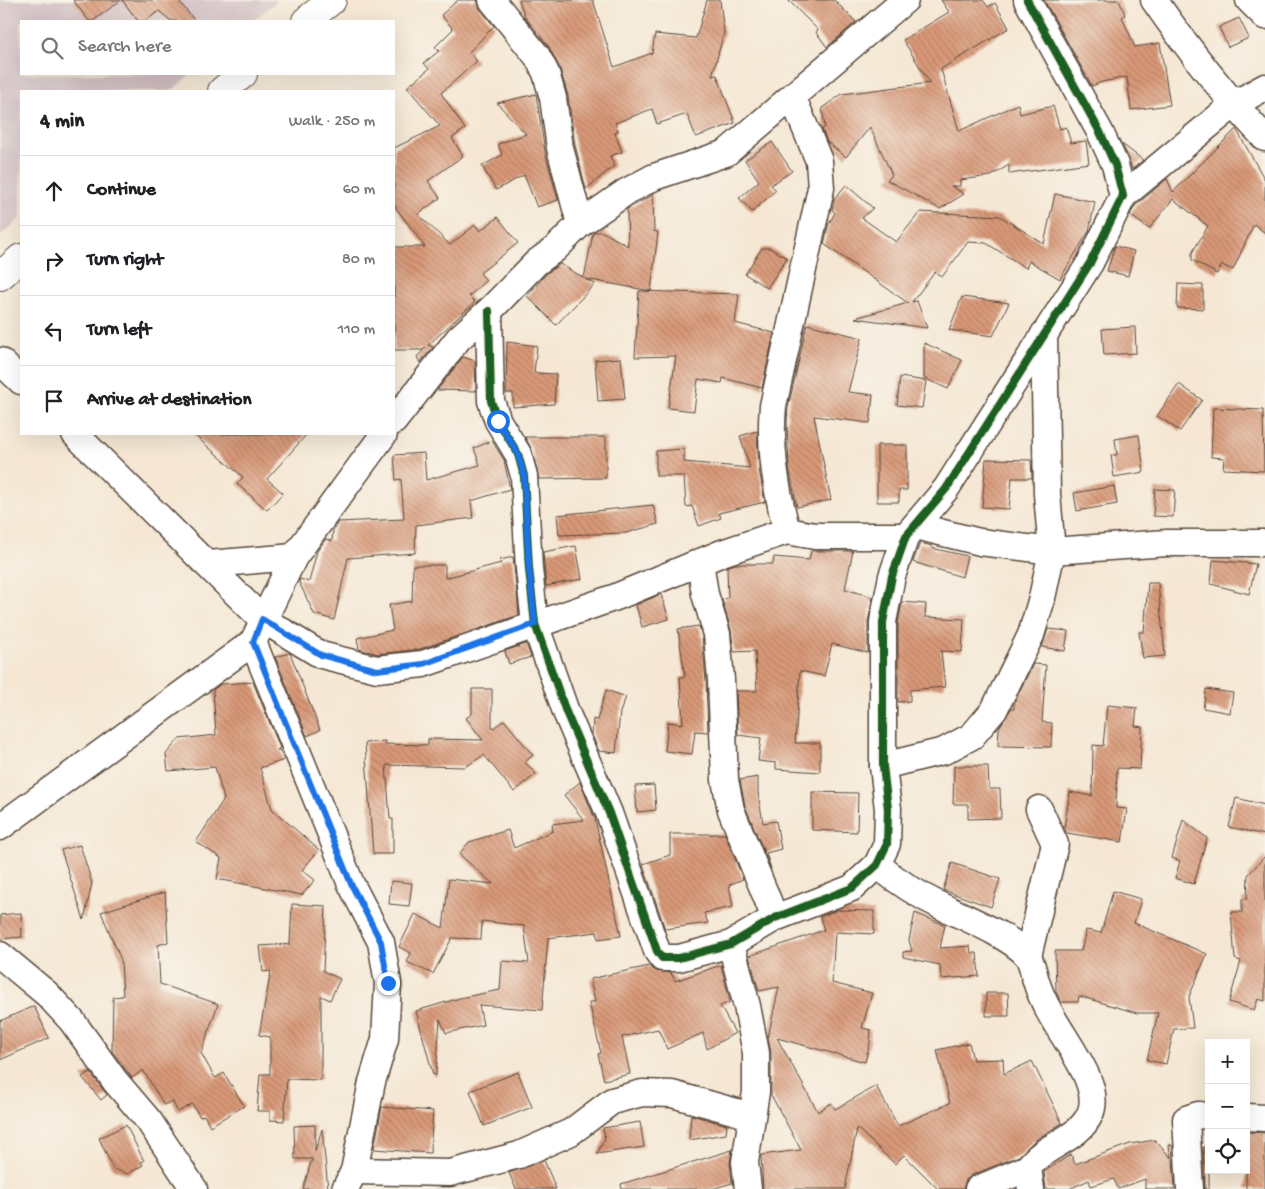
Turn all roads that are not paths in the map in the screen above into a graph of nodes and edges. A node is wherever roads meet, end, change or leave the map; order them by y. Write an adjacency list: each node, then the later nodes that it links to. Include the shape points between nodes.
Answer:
1 (332, 0): 8 (main road)
2 (492, 0): 16 (street, via 537,56 546,73 560,148)
3 (905, 0): 12 (street)
4 (1027, 0): 15 (street, via 1100,132 1115,165)
5 (1154, 0): 13 (street)
6 (1249, 0): 7 (street)
7 (1265, 16)
8 (307, 20)
9 (242, 75): 11 (main road)
10 (1265, 87): 13 (street)
11 (223, 90)
12 (793, 98): 16 (street, via 726,152 654,177); 26 (street, via 819,161 822,188 800,294 777,382 770,435 780,506)
13 (1233, 105): 14 (street); 15 (street)
14 (1265, 138)
15 (1123, 196): 20 (street, via 1090,263)
16 (580, 224): 19 (street, via 537,262)
17 (20, 259): 18 (main road)
18 (0, 276)
19 (489, 312): 23 (street, via 459,338); 33 (street, via 491,401 498,421 518,454 524,476)
20 (1044, 334): 27 (street, via 946,489); 29 (street, via 1047,494)
21 (0, 361): 22 (street)
22 (20, 380)
23 (395, 420)
24 (76, 435): 32 (street)
25 (383, 435): 30 (street)
26 (787, 531): 27 (street, via 815,536); 31 (street)
27 (911, 531): 29 (street); 35 (street, via 892,576 883,622)
28 (1265, 543): 29 (street, via 1168,543)
29 (1052, 552): 35 (street, via 1031,634 994,710 972,736 944,751)
30 (294, 557): 32 (street); 34 (street)
31 (700, 562): 33 (street, via 616,597); 39 (street, via 717,634 729,803)
32 (208, 564): 34 (street)
33 (535, 624): 34 (street, via 423,664 377,670 321,655); 40 (street, via 566,712 609,813 657,951 662,958 679,958)
34 (258, 631): 37 (street); 48 (street, via 351,884 381,942 388,983 385,1039)
35 (883, 766): 38 (street, via 888,809 886,844)
36 (1039, 809): 42 (street, via 1055,844)
37 (0, 827)
38 (877, 865): 39 (street, via 852,888); 42 (street, via 899,882 967,917)
39 (775, 918): 40 (street)
40 (731, 944): 43 (street, via 748,1006 756,1052 756,1092)
41 (0, 955): 49 (street, via 47,994 72,1021 115,1081 149,1121)
42 (1028, 956): 47 (street, via 1040,993 1087,1078 1094,1103 1085,1124 1034,1160)
43 (751, 1116): 48 (street, via 672,1094 642,1093 612,1101 571,1132 519,1156 450,1173); 50 (street, via 745,1162)
44 (1205, 1116): 52 (street, via 1186,1119)
45 (1250, 1117): 46 (street)
46 (1265, 1118)
47 (1030, 1179): 51 (street)
48 (350, 1180)
49 (194, 1189)
50 (748, 1189)
51 (978, 1189)
52 (1190, 1189)

